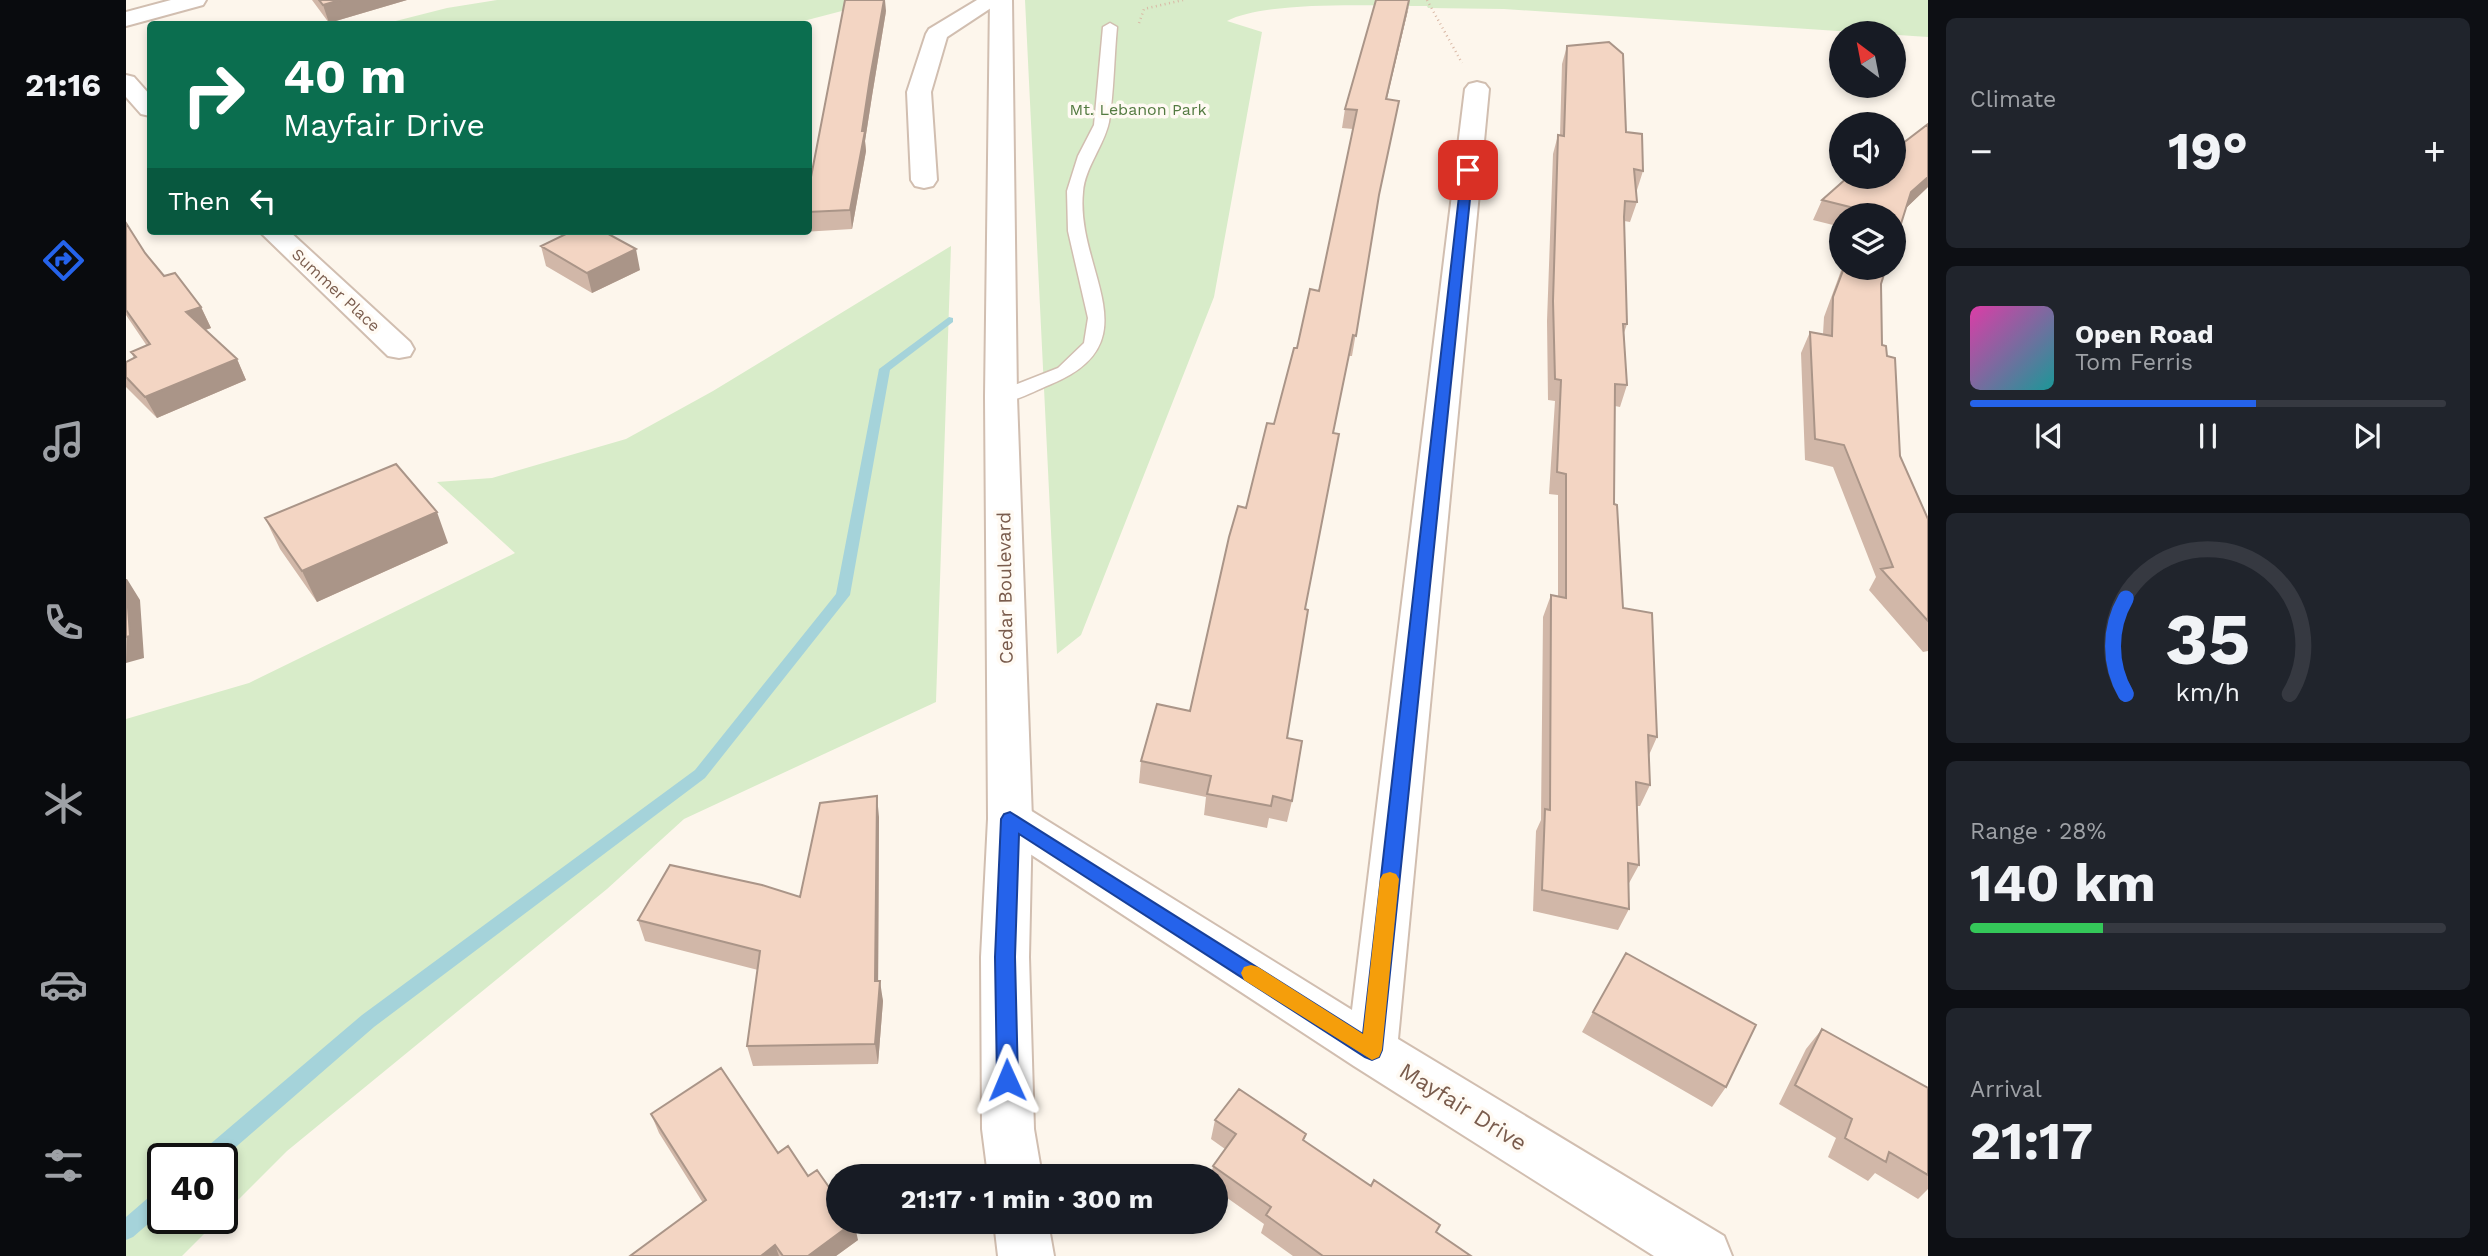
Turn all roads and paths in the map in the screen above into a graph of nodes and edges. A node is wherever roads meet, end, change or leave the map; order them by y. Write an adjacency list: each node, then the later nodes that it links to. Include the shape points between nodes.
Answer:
1 (195, 0): 6 (street)
2 (992, 0): 11 (street, via 937,34 919,92)
3 (1001, 0): 14 (street, Cedar Boulevard)
4 (1183, 0): 7 (path, via 1144,9 1139,25)
5 (1427, 0): 8 (path)
6 (126, 19)
7 (1110, 27): 14 (lane, via 1101,125 1075,191 1076,231 1097,318 1093,345 1065,372)
8 (1471, 79): 16 (street)
9 (126, 82): 10 (street)
10 (147, 106)
11 (924, 180)
12 (277, 235): 13 (street, Summer Place)
13 (399, 349)
14 (1001, 397): 15 (street, Cedar Boulevard)
15 (1010, 819): 16 (street, Mayfair Drive); 17 (street, Cedar Boulevard, via 1005,957 1008,1129)
16 (1372, 1050): 20 (street, Mayfair Drive)
17 (1013, 1164)
18 (1023, 1234): 19 (street)
19 (1026, 1256)
20 (1704, 1256)

